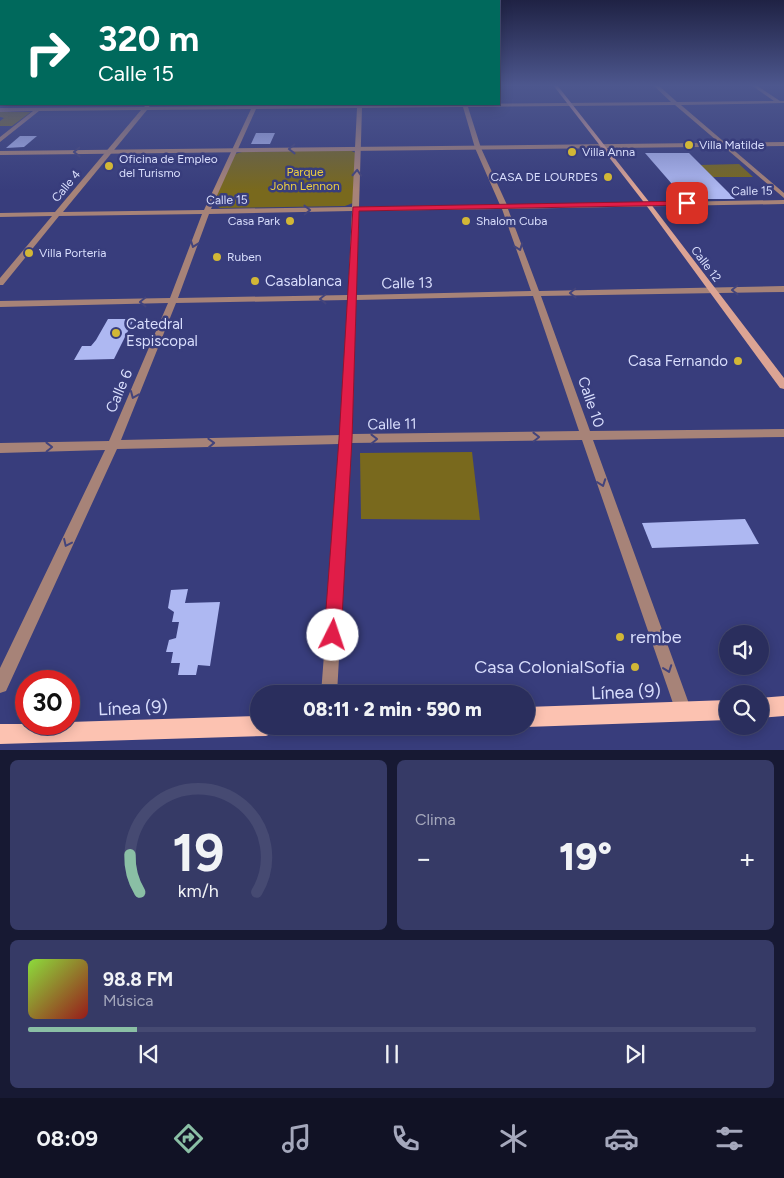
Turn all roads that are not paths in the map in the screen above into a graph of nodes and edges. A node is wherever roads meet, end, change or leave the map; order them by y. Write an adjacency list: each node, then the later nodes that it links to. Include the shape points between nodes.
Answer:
1 (25, 120): 8 (street)
2 (136, 120): 15 (street, Calle 4)
3 (248, 120): 14 (street, Calle 6)
4 (359, 120): 12 (street)
5 (470, 120): 13 (street, Calle 10)
6 (583, 120): 11 (main road, Calle 12)
7 (696, 120): 10 (street)
8 (0, 140)
9 (784, 144): 10 (street)
10 (725, 145): 11 (street); 17 (street)
11 (604, 146): 13 (street); 19 (main road, Calle 12)
12 (358, 148): 13 (street); 14 (street, one-way to 14); 21 (street, one-way to 12)
13 (478, 148): 20 (street, Calle 10)
14 (234, 150): 15 (street); 22 (street, Calle 6)
15 (110, 152): 16 (street, one-way to 16); 23 (street, Calle 4)
16 (0, 153)
17 (784, 196)
18 (784, 202): 19 (street, Calle 15)
19 (648, 204): 20 (street, Calle 15); 27 (main road, Calle 12)
20 (504, 206): 21 (street, Calle 15); 28 (street, Calle 10, one-way to 28)
21 (355, 209): 22 (street, Calle 15, one-way to 21); 29 (street)
22 (206, 212): 23 (street, Calle 15); 30 (street, Calle 6, one-way to 30)
23 (58, 214): 24 (street, Calle 15); 25 (street, Calle 4)
24 (0, 215)
25 (0, 283)
26 (784, 289): 27 (street, Calle 13, one-way to 27)
27 (712, 291): 28 (street, Calle 13, one-way to 28); 32 (main road, Calle 12)
28 (536, 294): 29 (street, Calle 13); 34 (street, Calle 10)
29 (353, 298): 30 (street, Calle 13, one-way to 30); 35 (street)
30 (173, 301): 31 (street, Calle 13, one-way to 31); 36 (street, Calle 6, one-way to 36)
31 (0, 304)
32 (784, 385)
33 (784, 433): 34 (street, Calle 11)
34 (585, 437): 35 (street, Calle 11, one-way to 34); 43 (street, Calle 10, one-way to 43)
35 (346, 439): 36 (street, Calle 11, one-way to 35); 39 (street)
36 (113, 445): 37 (street, Calle 11, one-way to 36); 38 (street, Calle 6, one-way to 38)
37 (0, 448)
38 (0, 685)
39 (330, 685)
40 (784, 706): 41 (main road)
41 (769, 707)
42 (719, 710): 43 (main road, Línea (9))
43 (684, 712): 44 (main road, Línea (9))
44 (535, 718)
45 (250, 726): 46 (main road, Línea (9))
46 (0, 734)

